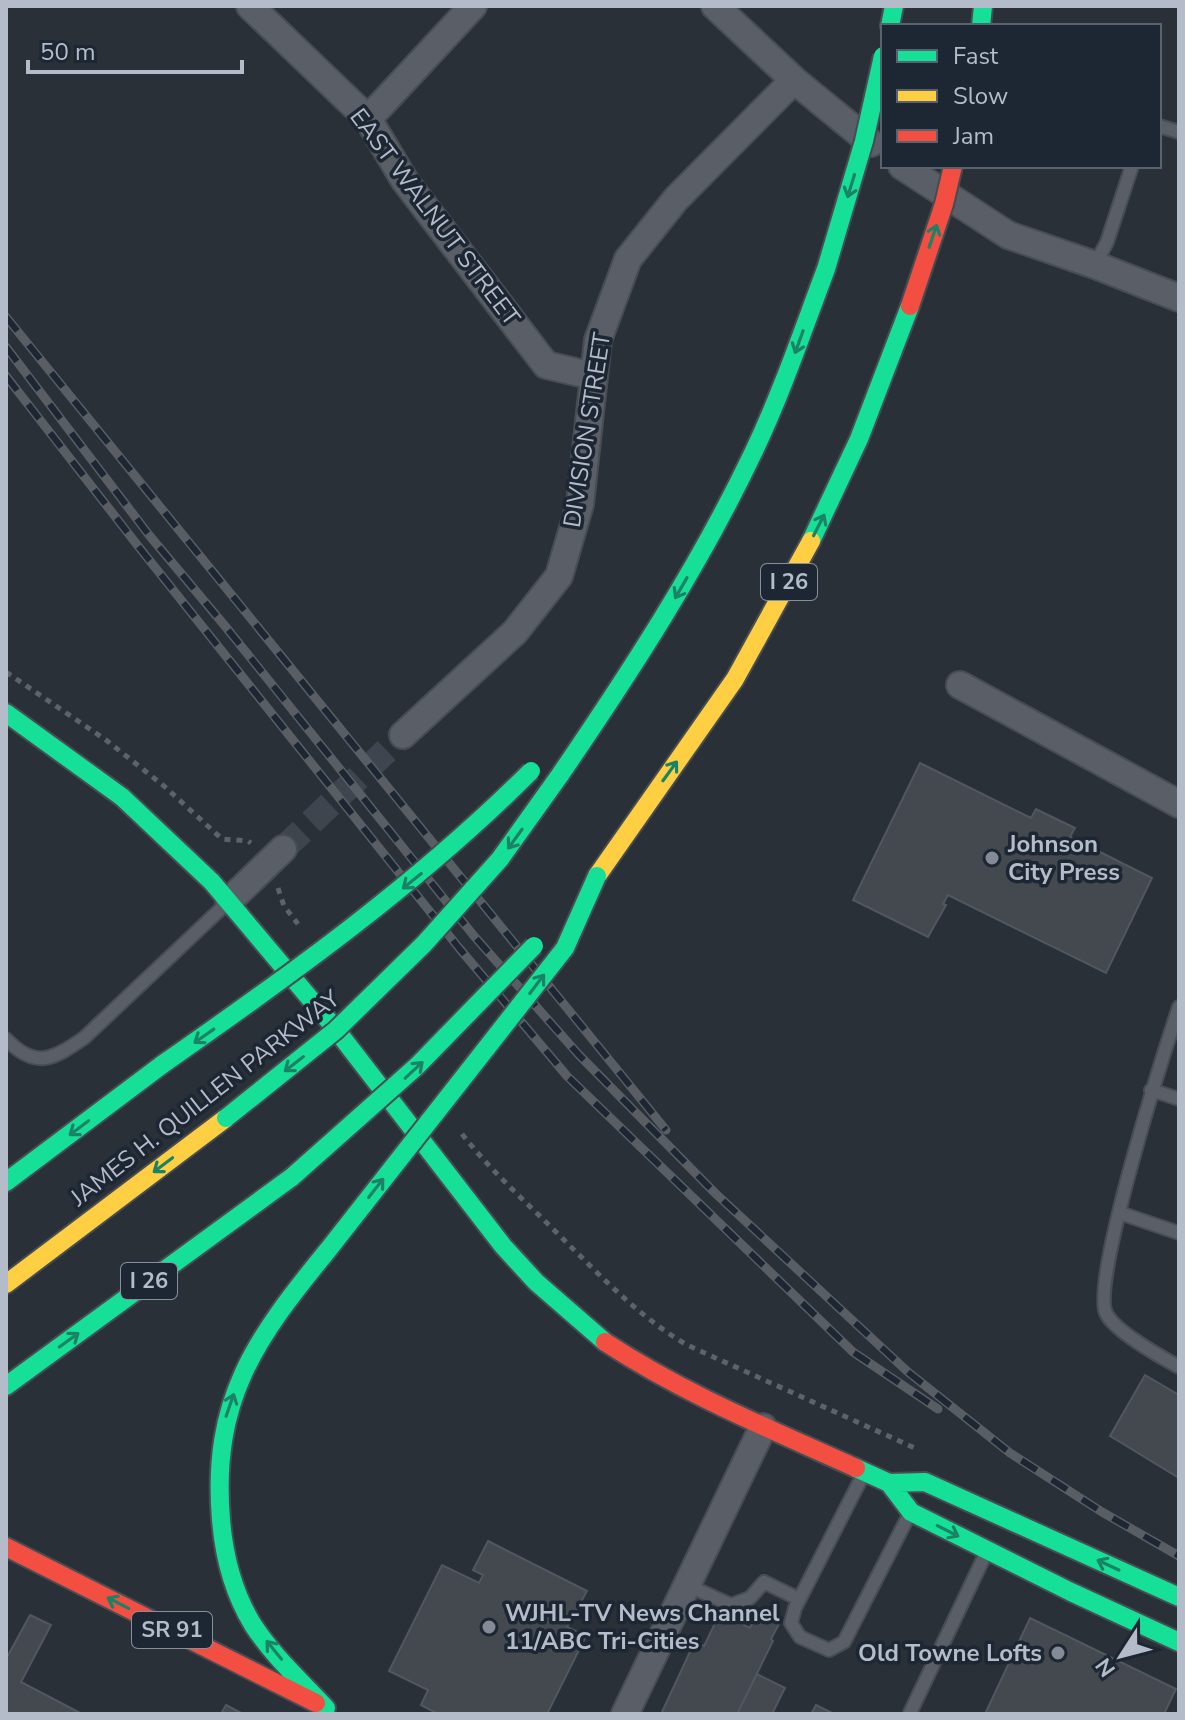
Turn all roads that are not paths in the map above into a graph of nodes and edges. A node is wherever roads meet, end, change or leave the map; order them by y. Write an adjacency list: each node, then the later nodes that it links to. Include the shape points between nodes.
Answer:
1 (250, 6): 6 (street, EAST WALNUT STREET)
2 (473, 6): 6 (street)
3 (715, 6): 5 (street)
4 (881, 65): 14 (main road, JAMES H. QUILLEN PARKWAY, one-way to 14, bridge, via 826,269 778,398 720,520)
5 (794, 80): 7 (street); 13 (street, DIVISION STREET, via 676,199 628,259 598,340)
6 (368, 119): 13 (street, EAST WALNUT STREET, via 405,181 546,365)
7 (881, 151)
8 (905, 168): 11 (street, via 1008,235)
9 (953, 168): 22 (main road, I 26, one-way to 9, bridge, via 752,651 845,474 886,375)
10 (1131, 168): 11 (lane)
11 (1095, 265): 12 (street)
12 (1179, 298)
13 (593, 376): 17 (street, DIVISION STREET, via 580,504 559,576 515,632)
14 (625, 680): 18 (main road); 31 (main road, JAMES H. QUILLEN PARKWAY, one-way to 31, bridge, via 500,859 336,1030)
15 (960, 685): 20 (street)
16 (6, 713): 23 (main road, via 122,797)
17 (403, 735)
18 (562, 740)
19 (536, 766): 28 (main road, one-way to 28, bridge, via 482,822 374,912)
20 (1179, 804)
21 (276, 855): 23 (street)
22 (597, 876): 33 (main road, I 26, one-way to 22, bridge, via 292,1177 359,1121 461,1026); 44 (main road, one-way to 22, bridge, via 274,1651 245,1611 218,1503 224,1421 257,1342 565,948)
23 (229, 901): 25 (lane, via 84,1038 57,1056 19,1052); 34 (main road, via 542,1288 640,1366)
24 (1179, 1007): 26 (lane)
25 (6, 1039)
26 (1151, 1090): 27 (lane); 29 (lane)
27 (1179, 1099)
28 (6, 1182)
29 (1120, 1213): 30 (lane); 32 (lane, via 1101,1300 1107,1316)
30 (1179, 1233)
31 (6, 1284)
32 (1179, 1367)
33 (6, 1386)
34 (763, 1427): 35 (main road); 40 (street)
35 (865, 1472): 36 (main road); 42 (lane)
36 (889, 1483): 37 (main road); 41 (main road, one-way to 36, via 925,1482)
37 (911, 1512): 39 (main road, one-way to 39); 42 (lane, via 844,1642 829,1650 800,1637 791,1623)
38 (6, 1547): 44 (main road, SR 91, one-way to 38)
39 (987, 1550): 43 (main road); 45 (lane)
40 (687, 1585): 42 (lane, via 731,1605 750,1598 764,1582); 46 (street)
41 (1179, 1597)
42 (799, 1599)
43 (1179, 1642)
44 (332, 1711)
45 (910, 1713)
46 (625, 1714)

